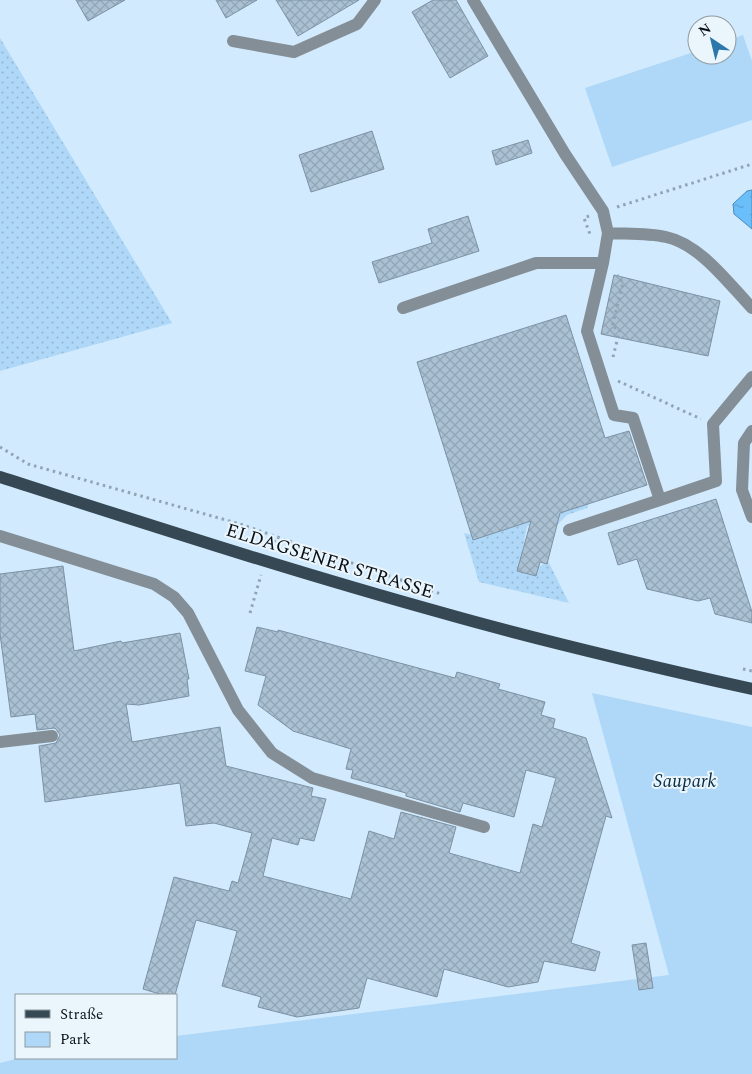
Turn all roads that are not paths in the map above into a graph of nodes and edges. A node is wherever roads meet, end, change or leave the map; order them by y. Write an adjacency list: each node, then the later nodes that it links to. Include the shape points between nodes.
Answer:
1 (375, 0): 3 (street, via 357,24 294,52)
2 (473, 0): 4 (street, via 603,211)
3 (233, 41)
4 (608, 233): 5 (street); 7 (street, via 680,241 694,249)
5 (603, 263): 6 (street, via 536,263); 11 (street, via 587,331 604,374 614,415 633,418)
6 (403, 308)
7 (752, 308)
8 (752, 377): 11 (street, via 713,424 716,482)
9 (752, 431): 12 (street, via 744,443 742,490)
10 (0, 477): 15 (main road, ELDAGSENER STRASSE, via 232,551 444,613)
11 (660, 500): 13 (street)
12 (752, 518)
13 (569, 530)
14 (0, 536): 18 (street, via 154,584 174,597 188,613 238,710 272,753 312,778)
15 (752, 689)
16 (52, 736): 17 (street)
17 (0, 742)
18 (484, 827)

